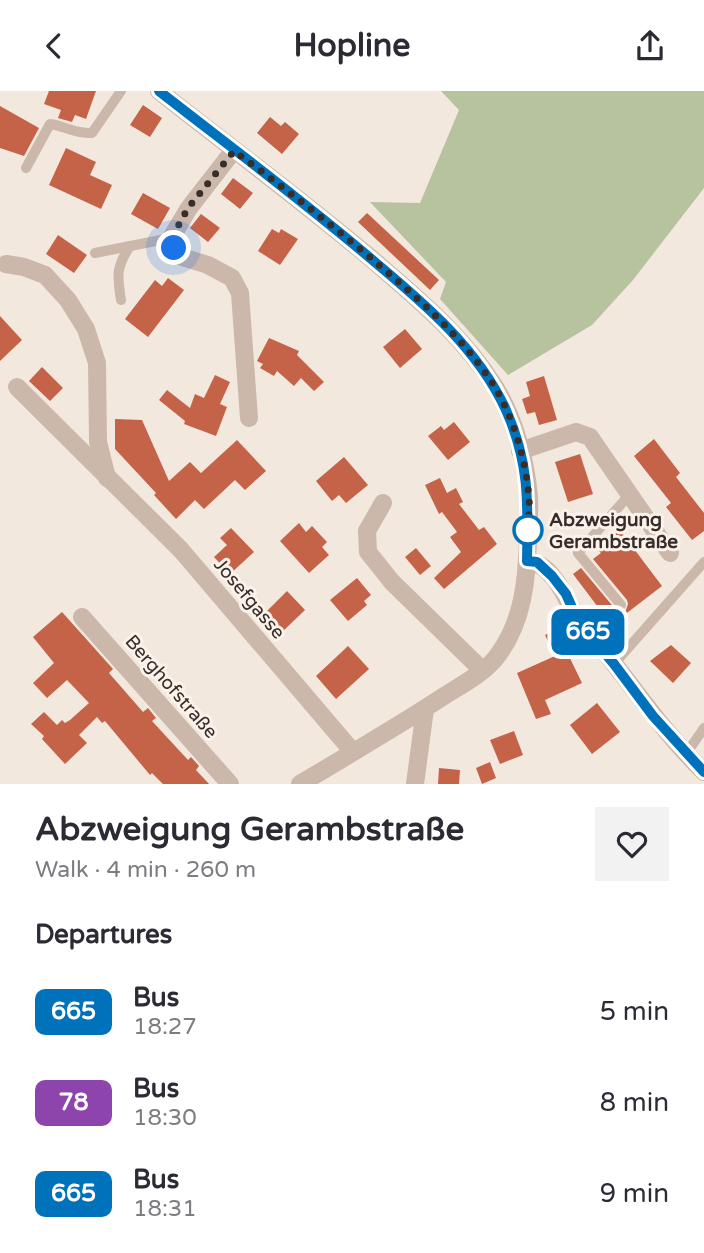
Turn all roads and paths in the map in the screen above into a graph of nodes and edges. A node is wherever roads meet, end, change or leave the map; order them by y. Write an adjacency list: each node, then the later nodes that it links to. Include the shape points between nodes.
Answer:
1 (121, 91): 4 (lane, via 92,133 50,124)
2 (159, 91): 3 (street)
3 (234, 151): 5 (street, via 188,208); 12 (street, via 312,209 431,309 495,387)
4 (26, 168)
5 (172, 237): 6 (lane); 11 (street, via 174,248 183,257 232,278 240,293)
6 (130, 246): 7 (lane); 9 (lane, via 120,260)
7 (95, 253)
8 (6, 264): 13 (street, via 45,275 86,329 97,363 98,442)
9 (121, 300)
10 (17, 387): 13 (street, Josefgasse)
11 (249, 418)
12 (520, 451): 14 (street, via 576,432 590,437); 17 (street, via 529,499)
13 (107, 478): 25 (street, Josefgasse, via 181,550)
14 (630, 494): 16 (street); 19 (lane, via 578,553)
15 (383, 503): 22 (street, via 367,531 369,552 392,582)
16 (670, 554)
17 (527, 561): 21 (street, via 537,562 552,576 578,621); 22 (street, via 512,635)
18 (704, 562): 21 (lane)
19 (621, 605)
20 (82, 617): 28 (street, Berghofstraße)
21 (614, 664): 26 (street)
22 (482, 670): 23 (street)
23 (425, 709): 25 (street); 30 (street)
24 (704, 728): 26 (lane)
25 (353, 752): 29 (street)
26 (686, 754): 27 (street)
27 (704, 772)
28 (230, 784)
29 (300, 784)
30 (415, 784)

